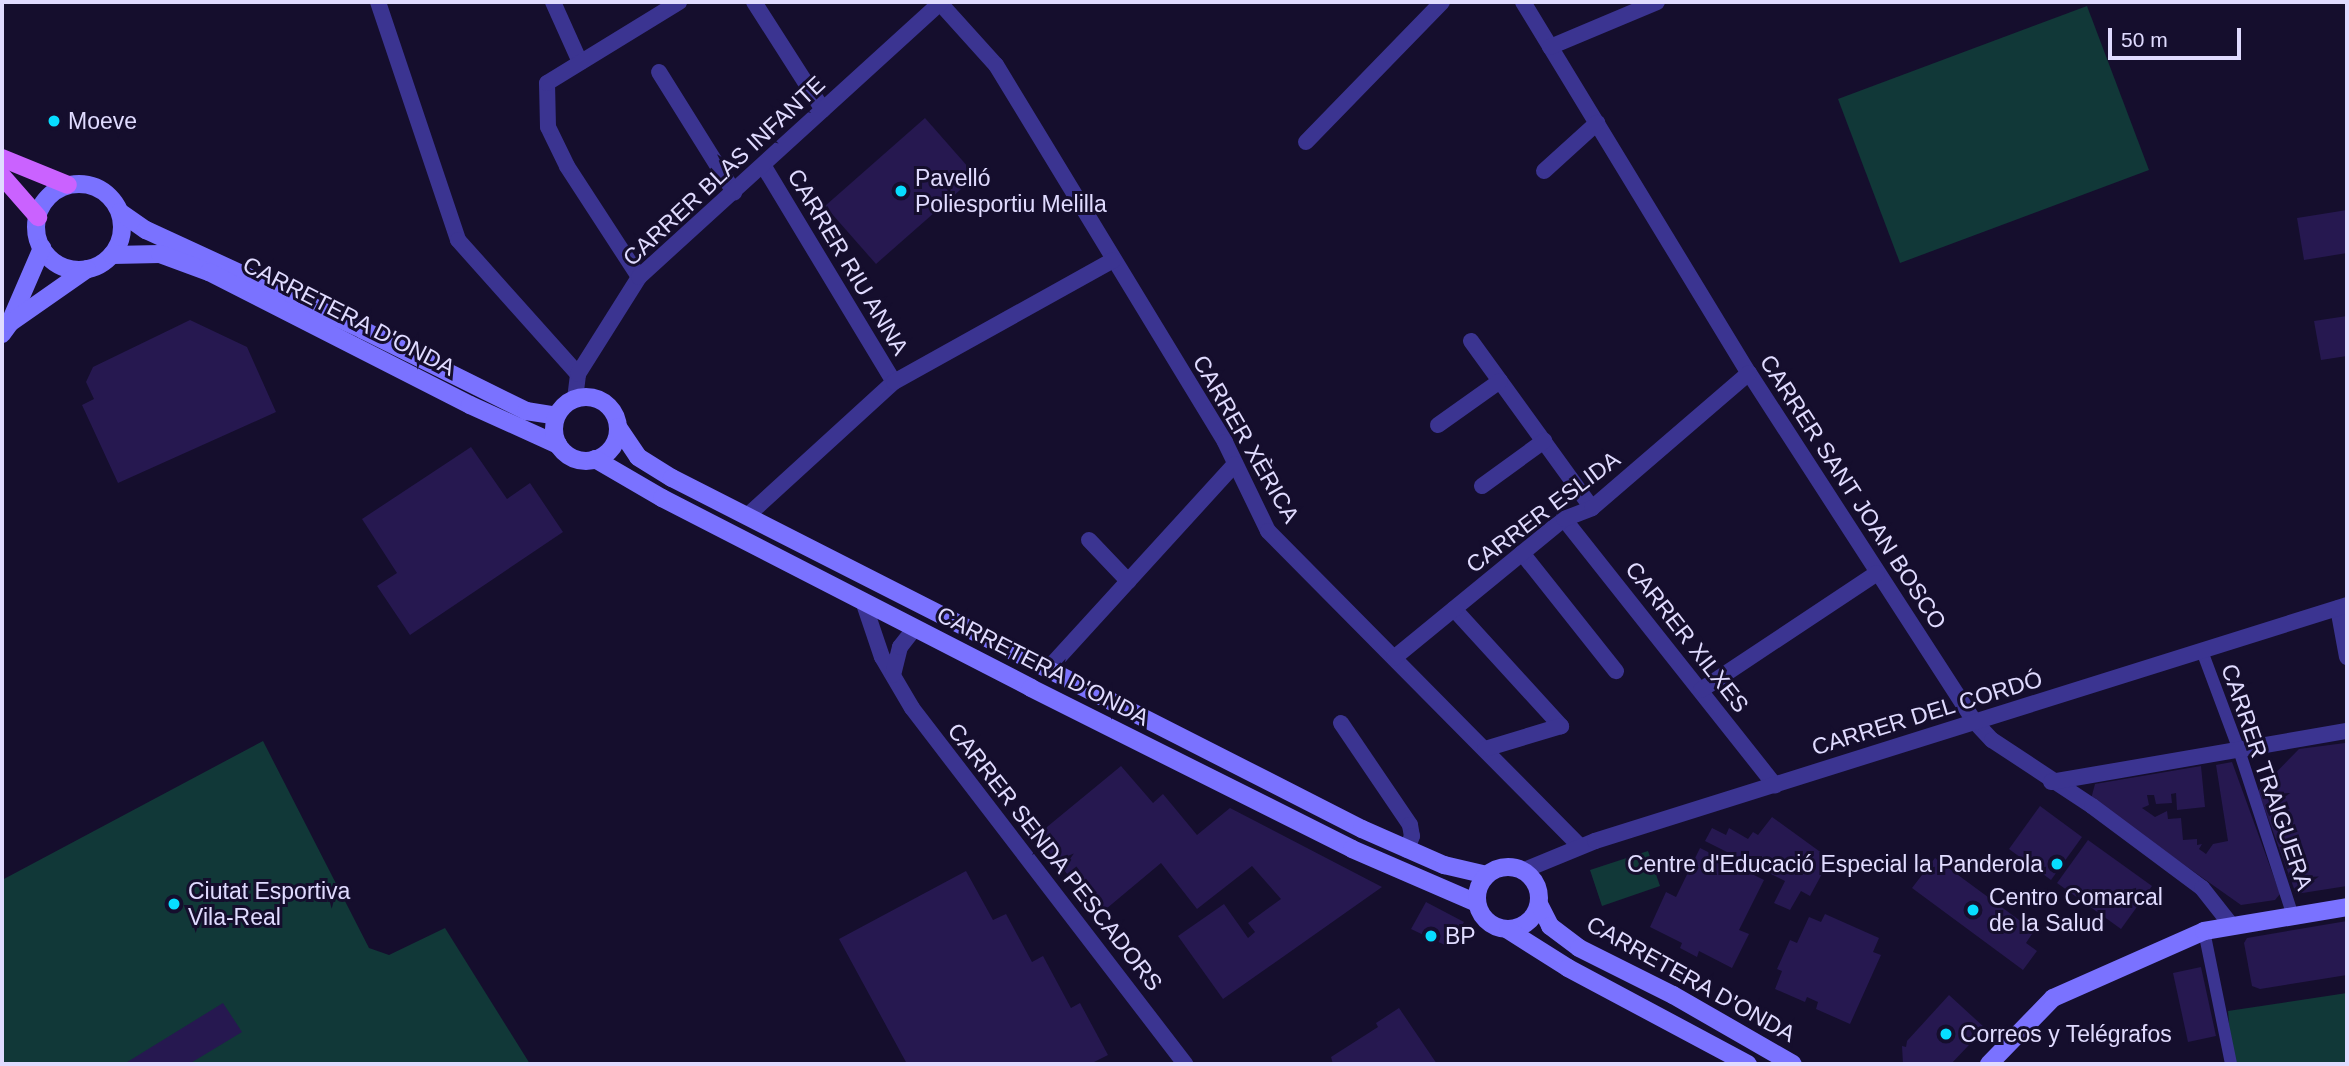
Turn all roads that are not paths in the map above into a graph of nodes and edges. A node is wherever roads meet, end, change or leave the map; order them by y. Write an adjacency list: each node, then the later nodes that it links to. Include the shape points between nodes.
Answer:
1 (378, 2): 31 (street, via 458,240)
2 (553, 2): 10 (street)
3 (679, 2): 10 (street)
4 (754, 2): 12 (street)
5 (940, 2): 12 (street, CARRER BLAS INFANTE); 25 (street, CARRER XÈRICA, via 996,65)
6 (1442, 2): 14 (street)
7 (1523, 2): 9 (street, CARRER SANT JOAN BOSCO)
8 (1657, 2): 9 (street)
9 (1550, 47): 13 (street, CARRER SANT JOAN BOSCO)
10 (580, 62): 27 (street, via 547,83 548,127 567,166)
11 (659, 72): 20 (street)
12 (823, 110): 16 (street, CARRER BLAS INFANTE)
13 (1597, 123): 17 (street); 30 (street, CARRER SANT JOAN BOSCO)
14 (1306, 142)
15 (2, 158): 19 (main road)
16 (763, 165): 20 (street, CARRER BLAS INFANTE); 33 (street, CARRER RIU ANNA)
17 (1544, 171)
18 (2, 176): 22 (main road)
19 (68, 185): 21 (main road, via 103,191); 22 (main road, via 48,197)
20 (734, 192): 27 (street, CARRER BLAS INFANTE)
21 (120, 212): 24 (main road, via 122,235); 35 (main road, CARRETERA D'ONDA, via 146,230 526,411)
22 (37, 217): 23 (main road)
23 (42, 248): 26 (main road, via 61,265); 28 (main road)
24 (112, 255): 26 (main road); 39 (main road, CARRETERA D'ONDA, via 160,254 208,272)
25 (1113, 260): 33 (street); 41 (street, CARRER XÈRICA)
26 (87, 269): 28 (main road)
27 (639, 277): 31 (street, CARRER BLAS INFANTE)
28 (6, 328)
29 (1471, 341): 32 (street)
30 (1749, 373): 43 (street, CARRER ESLIDA); 48 (street, CARRER SANT JOAN BOSCO)
31 (578, 374): 34 (street, CARRER BLAS INFANTE)
32 (1500, 381): 36 (street); 38 (street)
33 (894, 382): 44 (street)
34 (575, 399): 35 (main road); 37 (main road, via 603,402)
35 (556, 416): 39 (main road)
36 (1438, 425)
37 (618, 427): 40 (main road, via 612,447); 44 (main road, CARRETERA D'ONDA, via 638,457)
38 (1544, 441): 42 (street); 43 (street)
39 (558, 445): 40 (main road, via 572,457)
40 (595, 459): 50 (main road, CARRETERA D'ONDA)
41 (1235, 464): 49 (street); 55 (street, CARRER XÈRICA, via 1268,531)
42 (1482, 486)
43 (1592, 508): 45 (street, CARRER ESLIDA)
44 (747, 516): 57 (main road, CARRETERA D'ONDA)
45 (1564, 519): 47 (street, CARRER ESLIDA); 60 (street, CARRER XILXES)
46 (1089, 540): 49 (street)
47 (1522, 553): 52 (street, CARRER ESLIDA); 58 (street)
48 (1877, 573): 60 (street); 61 (street, CARRER SANT JOAN BOSCO)
49 (1128, 581): 57 (street)
50 (863, 601): 53 (main road, CARRETERA D'ONDA); 59 (street, CARRER SENDA PESCADORS, via 881,657)
51 (2343, 607): 54 (street, CARRER DEL CORDÓ); 56 (street)
52 (1454, 608): 55 (street, CARRER ESLIDA); 64 (street, via 1561,726)
53 (915, 628): 59 (street, via 900,647); 72 (main road, CARRETERA D'ONDA, via 1352,849)
54 (2202, 652): 61 (street, CARRER DEL CORDÓ); 65 (street, CARRER TRAIGUERA)
55 (1394, 657): 64 (street, CARRER XÈRICA)
56 (2347, 657)
57 (1047, 670): 69 (main road, CARRETERA D'ONDA)
58 (1616, 671)
59 (893, 675): 79 (street, CARRER SENDA PESCADORS, via 912,708)
60 (1700, 690): 67 (street, CARRER XILXES)
61 (1975, 722): 66 (street, CARRER SANT JOAN BOSCO, via 1992,740); 67 (street, CARRER DEL CORDÓ)
62 (1341, 723): 69 (street, via 1410,825)
63 (2347, 731): 65 (street)
64 (1485, 749): 68 (street, CARRER XÈRICA)
65 (2239, 750): 66 (street); 75 (street, CARRER TRAIGUERA)
66 (2051, 782): 76 (street, CARRER SANT JOAN BOSCO, via 2092,806 2202,888)
67 (1774, 785): 68 (street, CARRER DEL CORDÓ)
68 (1580, 846): 70 (street, CARRER DEL CORDÓ)
69 (1407, 850): 71 (main road, CARRETERA D'ONDA)
70 (1522, 871): 71 (main road, via 1504,867); 73 (main road, via 1536,885)
71 (1487, 875): 72 (main road, via 1477,892)
72 (1477, 903): 77 (main road, via 1489,923)
73 (1539, 904): 77 (main road, via 1528,922); 81 (main road, CARRETERA D'ONDA, via 1550,926 1578,948 1673,995)
74 (2347, 907): 75 (main road)
75 (2293, 916): 76 (main road)
76 (2232, 926): 78 (main road)
77 (1508, 930): 80 (main road, CARRETERA D'ONDA)
78 (2204, 931): 82 (main road, via 2053,998); 83 (street)
79 (1185, 1064)
80 (1748, 1064)
81 (1793, 1064)
82 (1989, 1064)
83 (2231, 1064)

